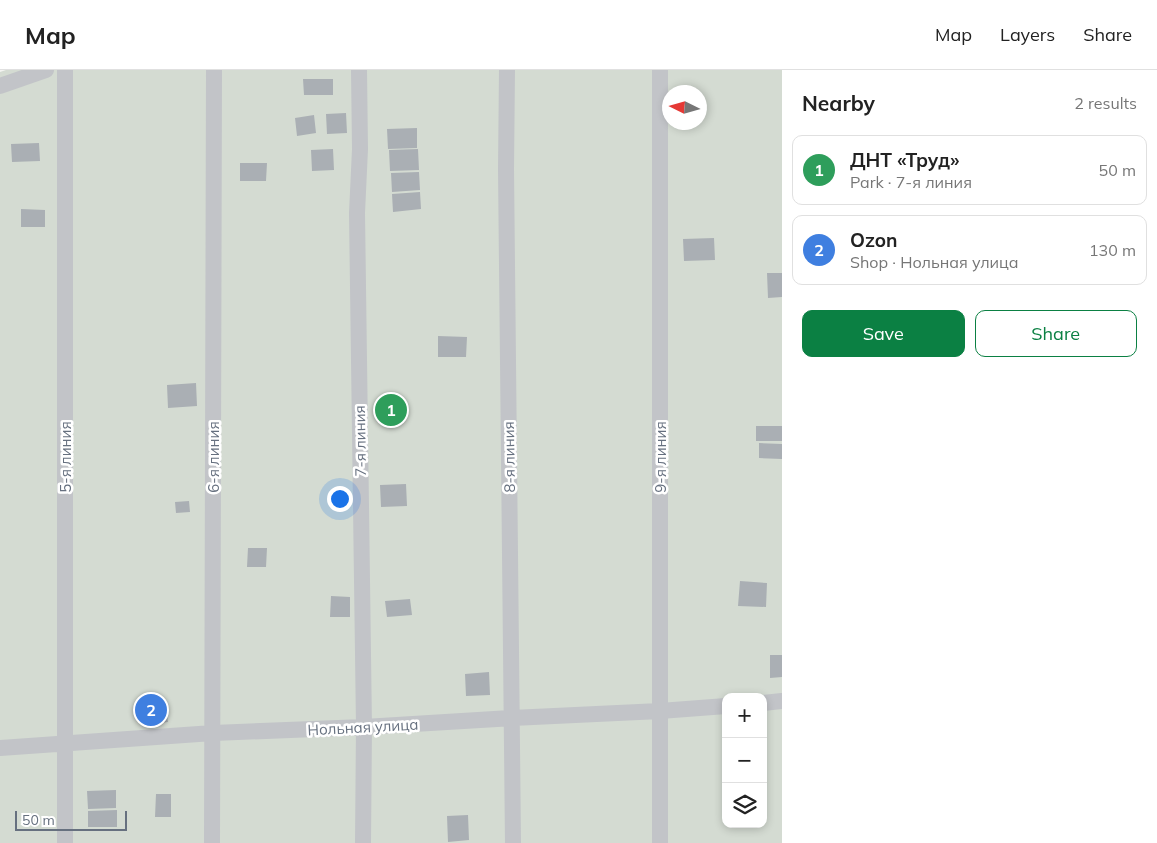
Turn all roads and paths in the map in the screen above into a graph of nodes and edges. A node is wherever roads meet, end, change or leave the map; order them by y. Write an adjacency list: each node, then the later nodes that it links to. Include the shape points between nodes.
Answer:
1 (46, 70): 7 (street)
2 (65, 70): 15 (street, 5-я линия)
3 (214, 70): 14 (street, 6-я линия)
4 (359, 70): 13 (street, 7-я линия, via 357,213)
5 (506, 70): 12 (street, 8-я линия)
6 (660, 70): 11 (street, 9-я линия)
7 (0, 86)
8 (782, 701): 9 (street)
9 (767, 703)
10 (722, 706): 11 (street, Нольная улица)
11 (660, 711): 12 (street, Нольная улица); 21 (street, 9-я линия)
12 (512, 718): 13 (street, Нольная улица); 20 (street, 8-я линия)
13 (364, 727): 14 (street, Нольная улица); 19 (street, 7-я линия)
14 (213, 733): 15 (street, Нольная улица); 18 (street, 6-я линия)
15 (66, 743): 16 (street, Нольная улица); 17 (street, 5-я линия)
16 (0, 748)
17 (65, 843)
18 (212, 843)
19 (363, 843)
20 (513, 843)
21 (660, 843)

